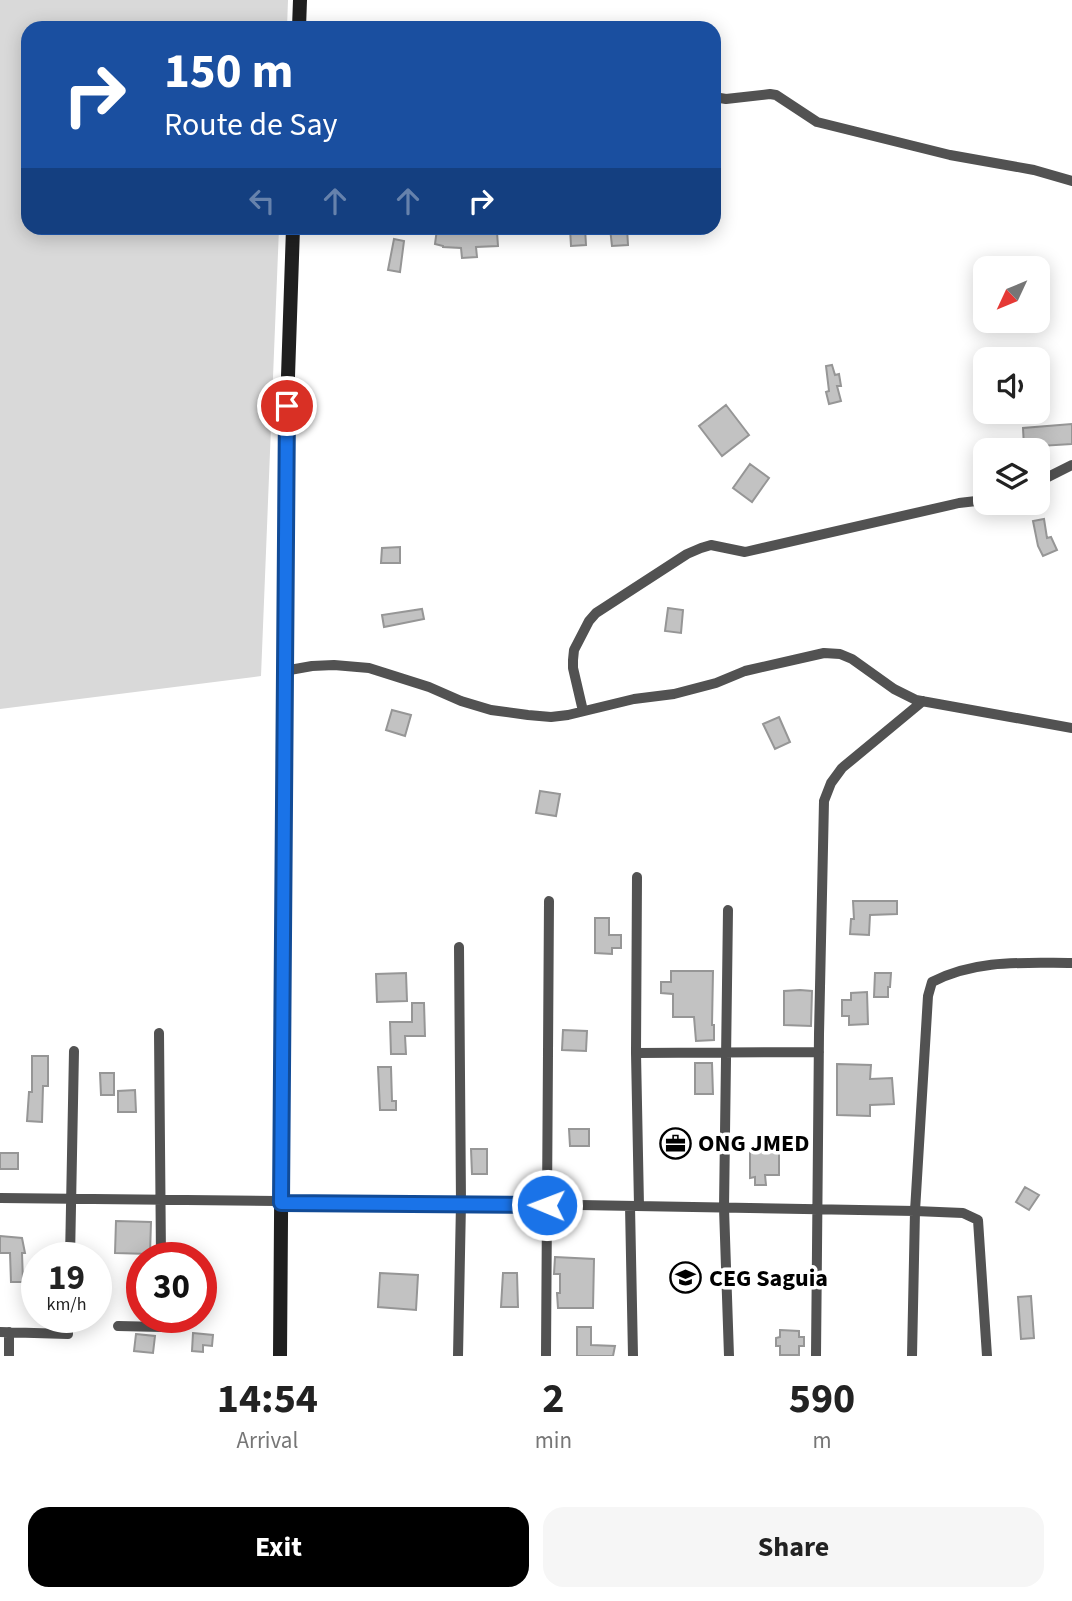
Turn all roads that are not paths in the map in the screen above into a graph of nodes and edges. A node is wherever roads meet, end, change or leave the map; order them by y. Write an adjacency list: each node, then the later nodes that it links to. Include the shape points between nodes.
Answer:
1 (300, 0): 2 (main road)
2 (299, 21)
3 (721, 98): 4 (street, via 776,95 817,122)
4 (1072, 181)
5 (293, 235): 9 (main road)
6 (1072, 465): 7 (street)
7 (1050, 476)
8 (973, 501): 11 (street, via 745,552 711,545 687,554 589,621 573,660)
9 (284, 671): 11 (street, via 334,665 369,668 491,709 551,717); 26 (main road)
10 (923, 701): 11 (street, via 894,689 852,659 824,653 674,694); 12 (street); 21 (street, via 842,768 824,802)
11 (583, 711)
12 (1072, 728)
13 (637, 877): 22 (street)
14 (549, 901): 28 (street)
15 (728, 910): 20 (street)
16 (459, 947): 27 (street)
17 (1072, 963): 32 (street, via 994,963 946,974 932,982)
18 (159, 1033): 25 (street)
19 (74, 1051): 24 (street)
20 (726, 1052): 21 (street); 22 (street); 30 (street)
21 (819, 1052): 31 (street)
22 (636, 1053): 29 (street)
23 (0, 1198): 24 (street)
24 (71, 1199): 25 (street); 33 (street)
25 (160, 1200): 26 (street); 34 (street)
26 (281, 1203): 27 (street); 41 (main road)
27 (461, 1203): 28 (street); 42 (street)
28 (547, 1205): 29 (street); 43 (street)
29 (634, 1206): 30 (street); 44 (street)
30 (724, 1208): 31 (street); 45 (street)
31 (817, 1209): 32 (street); 46 (street)
32 (915, 1211): 47 (street); 48 (street, via 963,1213 978,1220)
33 (70, 1242)
34 (161, 1242)
35 (118, 1326): 36 (street)
36 (126, 1326)
37 (4, 1332): 40 (street)
38 (36, 1333): 39 (street)
39 (68, 1333)
40 (9, 1356)
41 (280, 1356)
42 (458, 1356)
43 (546, 1356)
44 (633, 1356)
45 (729, 1356)
46 (816, 1356)
47 (912, 1356)
48 (987, 1356)

